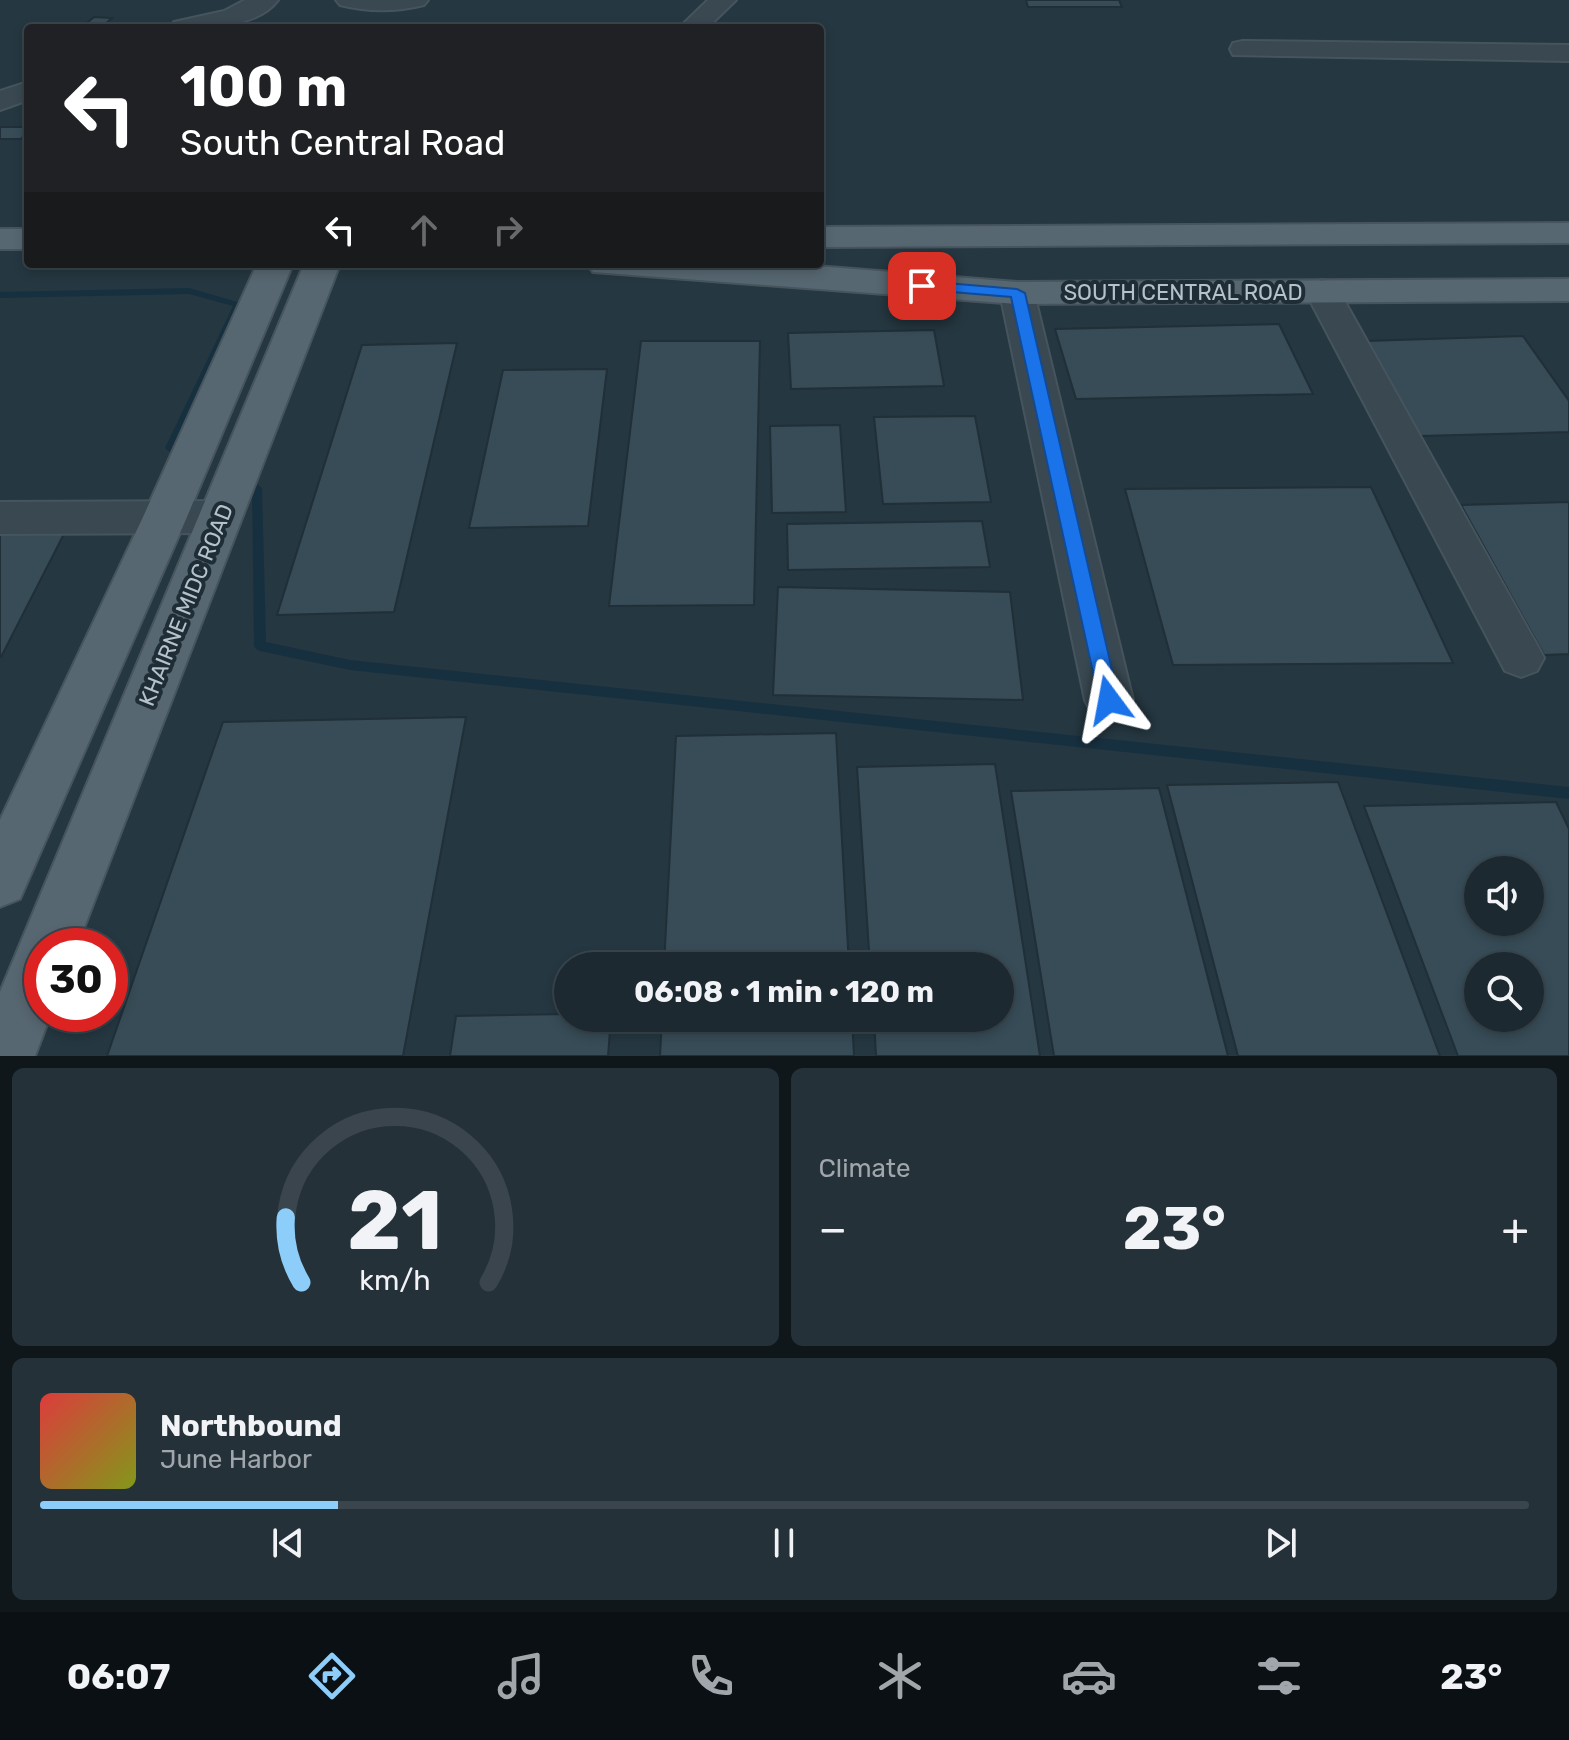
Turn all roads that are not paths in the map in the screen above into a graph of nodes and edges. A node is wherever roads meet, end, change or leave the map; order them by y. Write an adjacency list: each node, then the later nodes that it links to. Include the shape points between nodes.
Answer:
1 (265, 0): 5 (street, via 232,17)
2 (349, 0): 3 (street)
3 (415, 0)
4 (723, 0): 6 (street)
5 (201, 24)
6 (696, 24)
7 (1243, 49): 8 (street)
8 (1569, 53)
9 (24, 92): 10 (street)
10 (0, 101)
11 (1569, 233): 12 (main road)
12 (824, 237)
13 (0, 239): 14 (main road)
14 (24, 239)
15 (0, 261): 16 (main road)
16 (24, 261)
17 (273, 268): 23 (main road)
18 (320, 268): 24 (main road, KHAIRNE MIDC ROAD)
19 (704, 268): 22 (main road, SOUTH CENTRAL ROAD)
20 (1569, 290): 21 (main road, SOUTH CENTRAL ROAD)
21 (1322, 291): 22 (main road, SOUTH CENTRAL ROAD); 26 (street)
22 (1017, 293): 27 (street)
23 (165, 517): 24 (street); 25 (street); 28 (main road)
24 (221, 517): 29 (main road, KHAIRNE MIDC ROAD)
25 (0, 518)
26 (1521, 658)
27 (1109, 700)
28 (0, 880)
29 (55, 928)
30 (24, 1007): 31 (main road)
31 (4, 1056)

